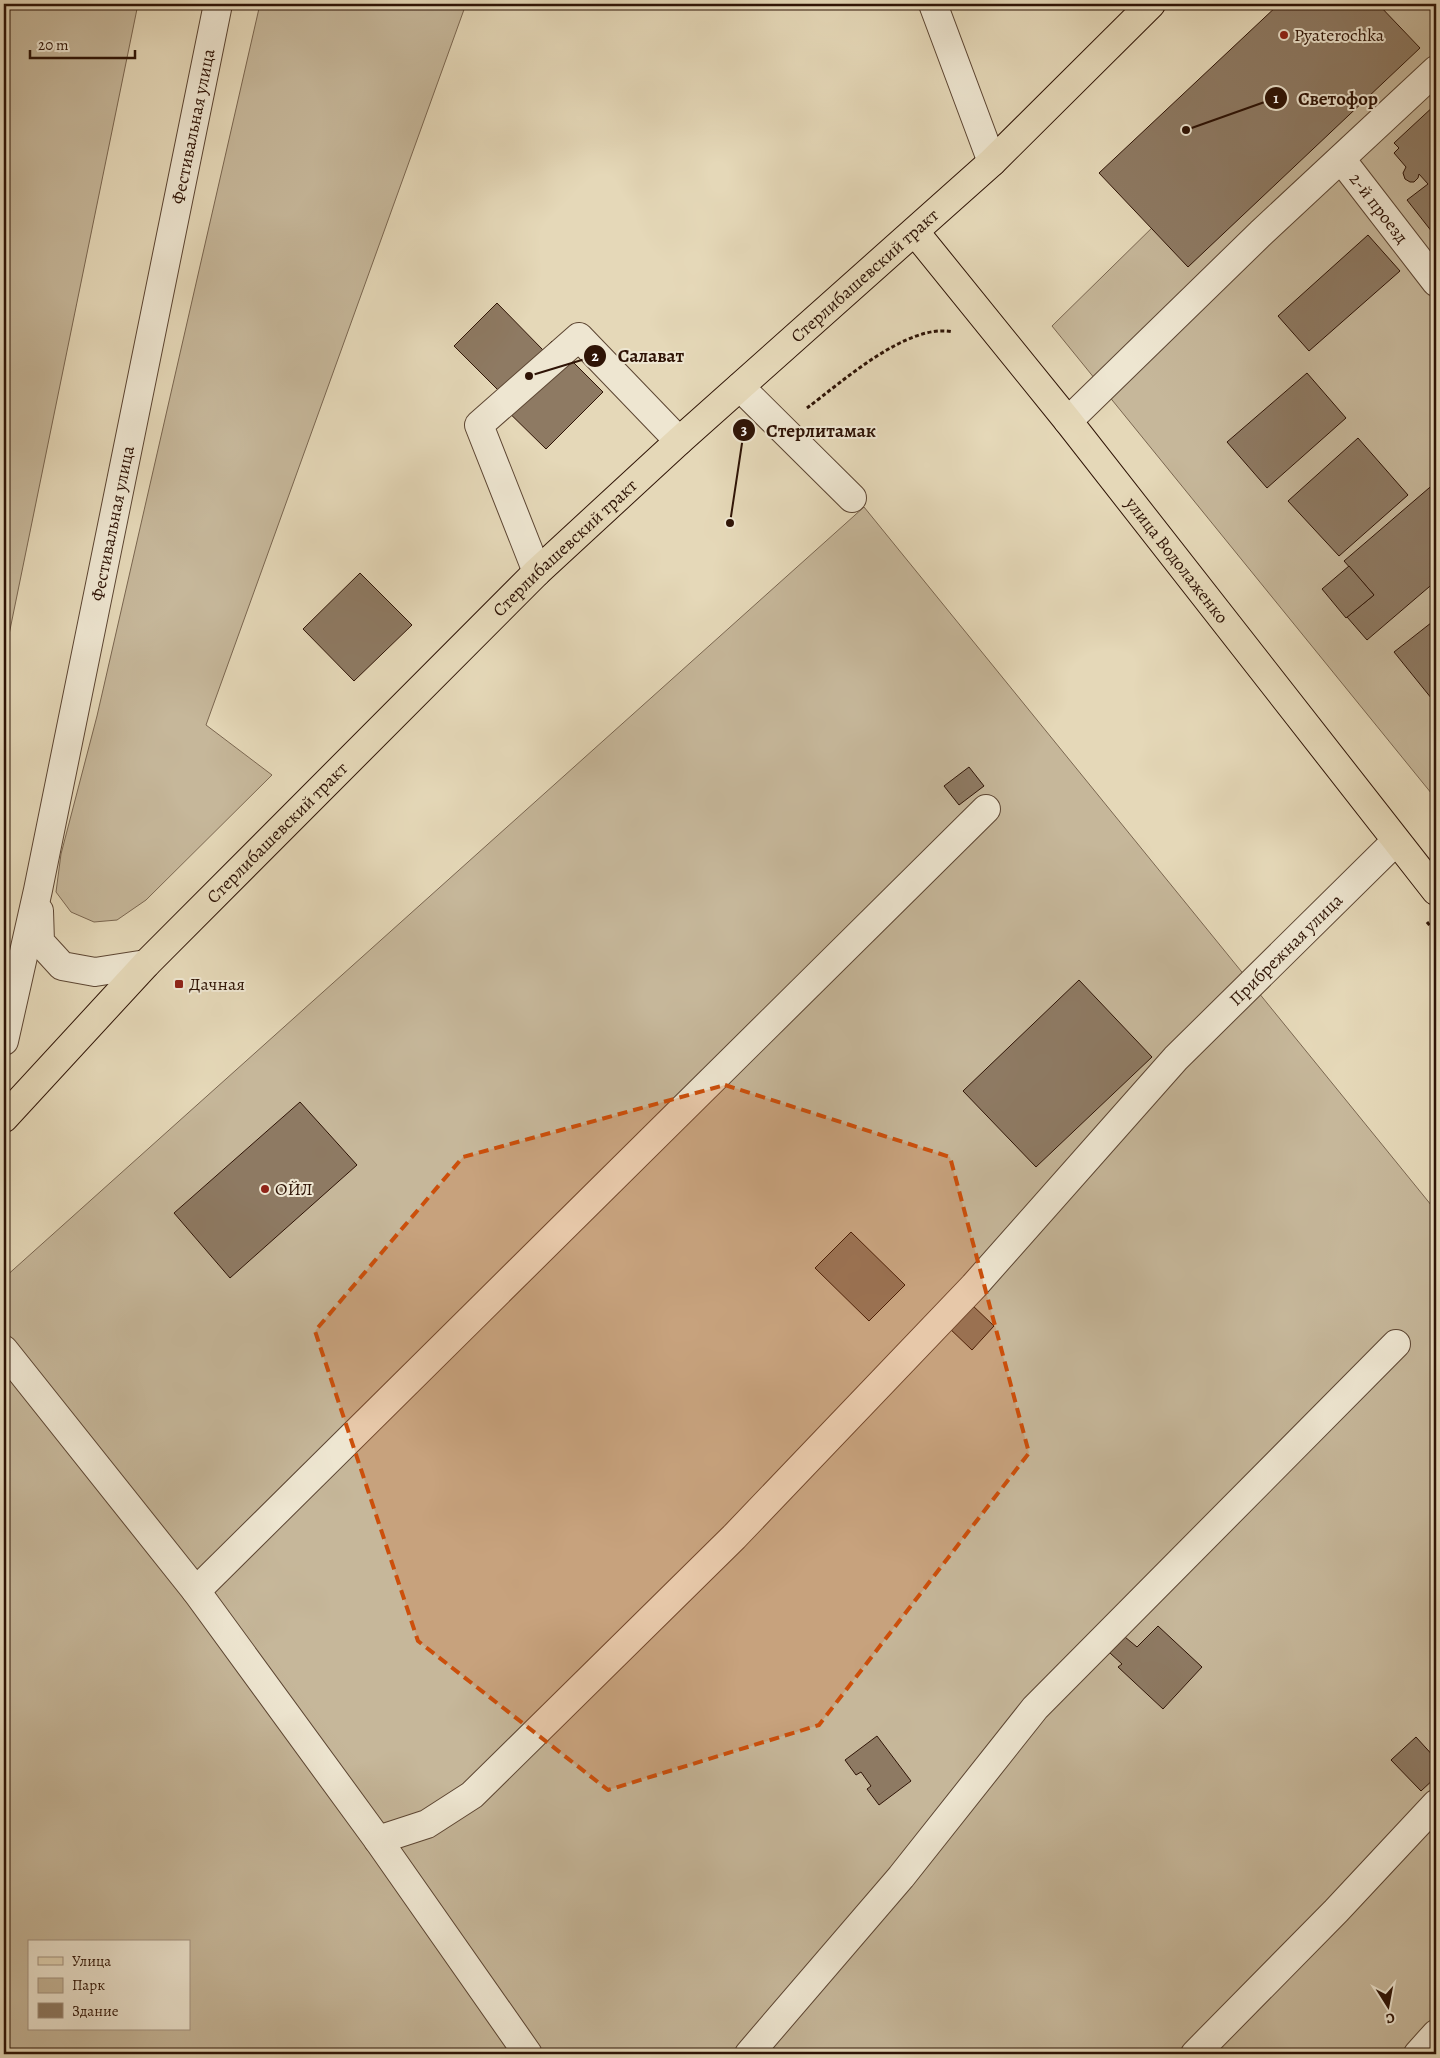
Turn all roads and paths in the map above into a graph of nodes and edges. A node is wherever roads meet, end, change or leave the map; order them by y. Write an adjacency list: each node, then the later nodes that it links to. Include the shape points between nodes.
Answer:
1 (218, 4): 18 (street, Фестивальная улица)
2 (933, 4): 6 (street)
3 (1151, 4): 6 (main road, Стерлибашевский тракт)
4 (1436, 70): 5 (street)
5 (1340, 159): 8 (street, 2-й проезд); 11 (street)
6 (992, 162): 7 (main road, Стерлибашевский тракт)
7 (915, 232): 10 (main road, Стерлибашевский тракт); 11 (main road, улица Водолаженко)
8 (1436, 282)
9 (958, 333): 12 (path, via 946,330 923,333 891,347 796,416)
10 (740, 387): 12 (street); 13 (main road, Стерлибашевский тракт)
11 (1068, 421): 17 (main road, улица Водолаженко)
12 (782, 430): 14 (street)
13 (679, 442): 15 (main road, Стерлибашевский тракт); 15 (street, via 579,338 479,425)
14 (852, 498)
15 (537, 572): 22 (main road, Стерлибашевский тракт)
16 (986, 809): 27 (street)
17 (1396, 841): 19 (main road, улица Водолаженко); 29 (street, Прибрежная улица, via 1176,1058 974,1286 734,1537 472,1795 427,1824)
18 (38, 890): 22 (street, via 40,942 62,966 95,972); 23 (street, Фестивальная улица)
19 (1436, 891)
20 (1425, 918): 21 (path)
21 (1436, 933)
22 (146, 964): 24 (main road, Стерлибашевский тракт)
23 (4, 1041)
24 (4, 1118)
25 (1396, 1344): 32 (street, via 1035,1708 900,1877)
26 (4, 1350): 27 (street)
27 (196, 1591): 29 (street)
28 (1436, 1804): 33 (street)
29 (378, 1840): 31 (street)
30 (1436, 2034): 34 (street)
31 (528, 2054)
32 (750, 2054)
33 (1195, 2054)
34 (1418, 2054)

